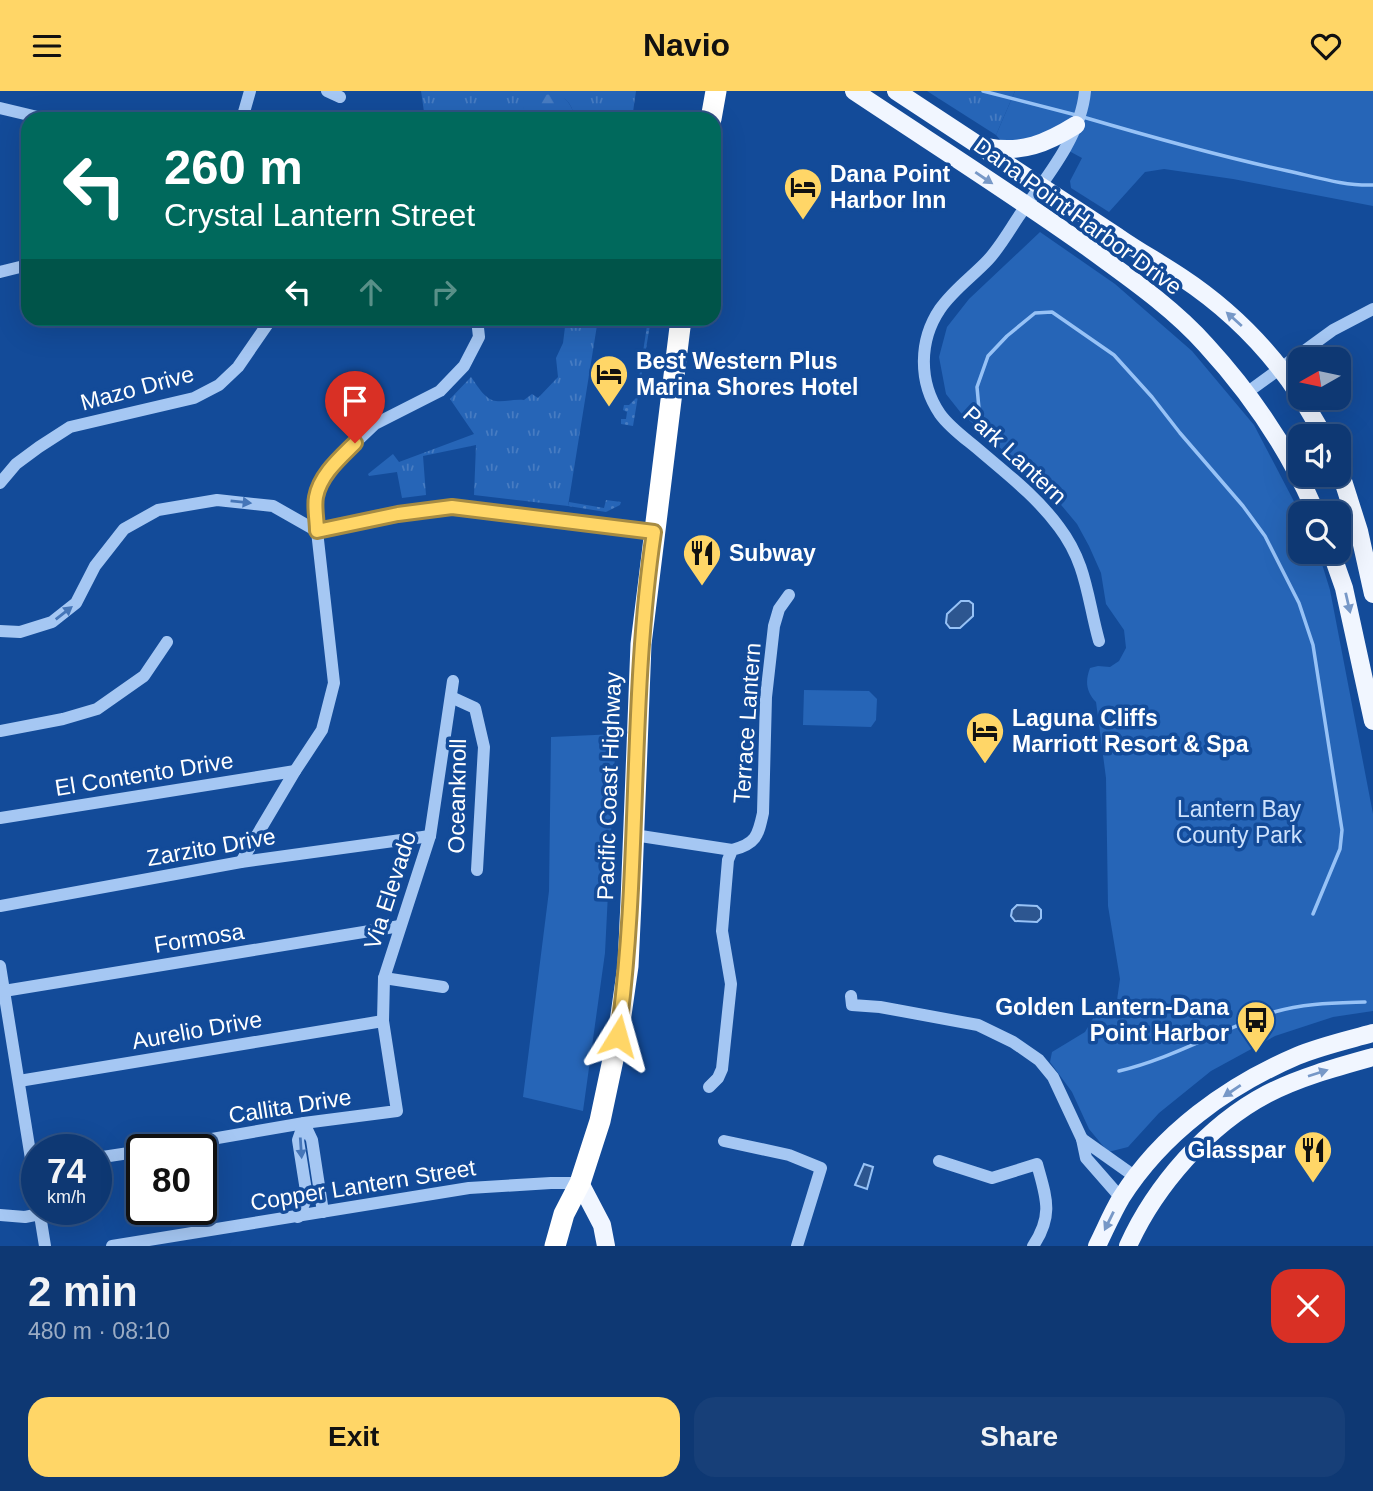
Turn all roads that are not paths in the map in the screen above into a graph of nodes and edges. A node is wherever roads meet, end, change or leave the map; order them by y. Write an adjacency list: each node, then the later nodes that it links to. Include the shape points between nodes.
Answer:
1 (250, 91): 9 (street)
2 (327, 91): 7 (street)
3 (716, 91): 10 (highway)
4 (854, 91): 15 (main road, Dana Point Harbor Drive, one-way to 15)
5 (896, 91): 13 (main road, Dana Point Harbor Drive)
6 (1085, 91): 12 (street, Park Lantern)
7 (340, 97)
8 (0, 108): 11 (street)
9 (244, 112)
10 (712, 112)
11 (21, 113)
12 (1076, 125): 13 (main road, via 1025,149); 14 (street, Park Lantern)
13 (980, 146): 14 (main road, Dana Point Harbor Drive)
14 (1040, 185): 15 (street, Park Lantern); 22 (main road, Dana Point Harbor Drive, one-way to 14, via 1208,296)
15 (1027, 206): 24 (main road, Dana Point Harbor Drive, via 1166,307 1205,344); 34 (street, Park Lantern, via 990,258 933,320 925,346 925,376 945,420 1035,499 1069,540 1084,570)
16 (21, 267): 17 (street)
17 (0, 272)
18 (1373, 309): 22 (street, via 1333,330)
19 (266, 326): 25 (street, Mazo Drive, via 238,367 219,385 194,398 70,427 16,464)
20 (478, 326): 28 (street, via 479,337 464,366 440,391 375,424 335,462 316,497)
21 (680, 326): 29 (highway, Pacific Coast Highway)
22 (1280, 369): 23 (main road, Dana Point Harbor Drive); 24 (street)
23 (1288, 380)
24 (1245, 394): 27 (main road, Dana Point Harbor Drive, via 1275,435)
25 (0, 484)
26 (1345, 487): 31 (main road)
27 (1311, 501)
28 (317, 531): 29 (street, via 452,507); 33 (street, one-way to 28, via 20,632 52,622 76,603 95,566 124,529 159,510 217,500 273,506); 41 (street, via 334,683 322,730)
29 (654, 532): 43 (highway, Pacific Coast Highway, via 641,644)
30 (1336, 564): 36 (main road, one-way to 36)
31 (1373, 594)
32 (789, 595): 45 (street, Terrace Lantern, via 774,627 760,831 752,842)
33 (0, 631)
34 (1099, 641)
35 (167, 642): 40 (street, via 144,676 97,709)
36 (1367, 654): 39 (main road)
37 (453, 681): 38 (street, Via Elevado)
38 (451, 697): 44 (street, Via Elevado); 47 (street, Oceanknoll, via 475,708 484,747)
39 (1373, 721)
40 (0, 731)
41 (295, 771): 42 (street, El Contento Drive); 46 (street)
42 (0, 818)
43 (634, 835): 45 (street); 70 (highway, Pacific Coast Highway, via 628,966 618,1036 600,1121)
44 (430, 836): 46 (street, Zarzito Drive); 49 (street, Via Elevado)
45 (732, 850): 59 (street, via 722,931 731,984 722,1069)
46 (241, 862): 48 (street, Zarzito Drive)
47 (477, 870)
48 (0, 907)
49 (400, 926): 51 (street, Via Elevado); 53 (street, Formosa)
50 (0, 966): 53 (street)
51 (384, 978): 52 (street); 55 (street, Via Elevado)
52 (443, 987)
53 (4, 991): 58 (street)
54 (851, 996): 65 (street, via 852,1005 978,1024 1013,1042 1054,1077)
55 (383, 1021): 58 (street, Aurelio Drive); 60 (street, Via Elevado)
56 (1373, 1033): 61 (main road, one-way to 61, via 1298,1056)
57 (1373, 1057): 67 (main road, one-way to 57, via 1265,1096 1307,1077)
58 (19, 1081): 63 (street)
59 (709, 1087)
60 (397, 1111): 62 (street, Callita Drive)
61 (1199, 1113): 67 (main road); 69 (main road, via 1157,1150)
62 (304, 1123): 64 (street, Callita Drive); 72 (street, via 312,1140); 75 (street, one-way to 75, via 298,1140 307,1197)
63 (29, 1134)
64 (217, 1138)
65 (1082, 1139): 69 (street); 71 (street, via 1086,1158)
66 (724, 1141): 81 (street, via 789,1155 821,1168)
67 (1186, 1158): 84 (main road, via 1152,1199)
68 (939, 1161): 82 (street, via 992,1178 1037,1164 1049,1206)
69 (1137, 1178): 71 (main road)
70 (580, 1183): 72 (street, Copper Lantern Street, via 469,1188); 79 (highway, Pacific Coast Highway); 80 (main road, via 602,1225)
71 (1121, 1198): 83 (main road, one-way to 83)
72 (323, 1212): 75 (street, Copper Lantern Street)
73 (0, 1215): 74 (street)
74 (21, 1217)
75 (298, 1217): 78 (street, Copper Lantern Street)
76 (41, 1225): 77 (street)
77 (45, 1246)
78 (112, 1246)
79 (555, 1246)
80 (606, 1246)
81 (797, 1246)
82 (1033, 1246)
83 (1097, 1246)
84 (1128, 1246)

